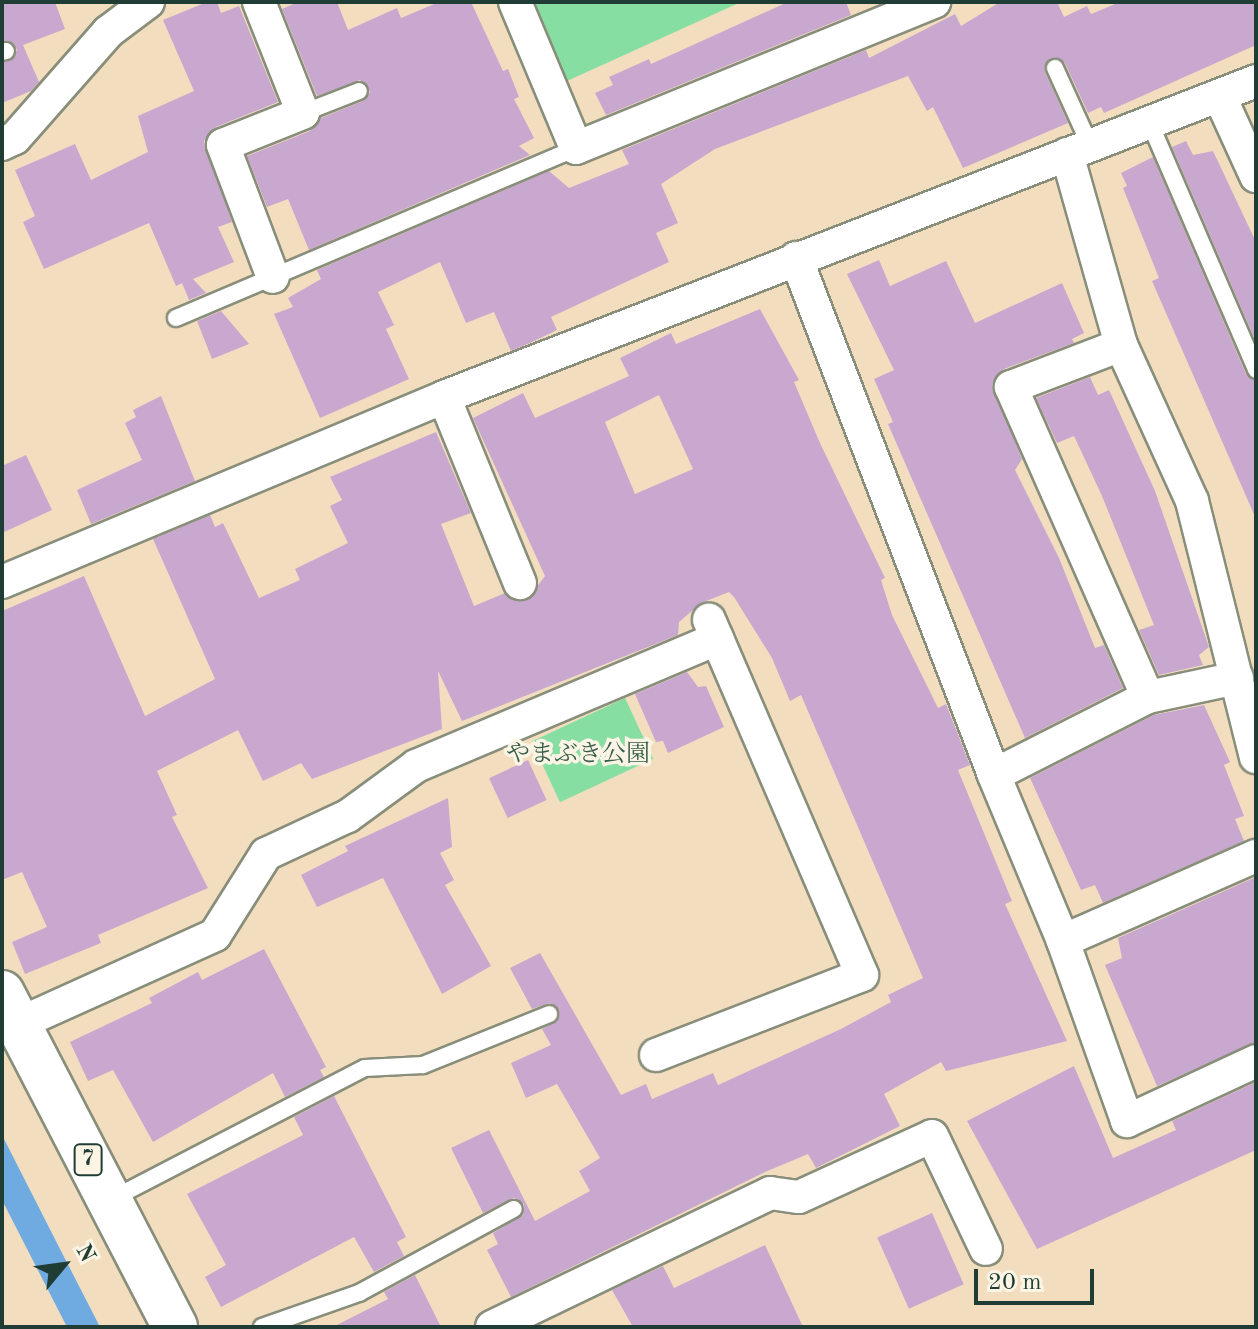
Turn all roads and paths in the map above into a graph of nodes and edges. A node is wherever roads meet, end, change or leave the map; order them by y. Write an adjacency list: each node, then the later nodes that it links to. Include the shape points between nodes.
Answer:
1 (148, 2): 11 (street, via 108,32 15,138)
2 (259, 2): 9 (street)
3 (515, 2): 12 (street)
4 (934, 2): 12 (street)
5 (1055, 68): 13 (lane)
6 (1256, 81): 8 (street)
7 (359, 91): 9 (lane)
8 (1220, 97): 10 (street); 14 (street)
9 (303, 113): 16 (street, via 223,145)
10 (1149, 121): 13 (street); 19 (lane)
11 (2, 144)
12 (576, 148): 16 (lane)
13 (1079, 149): 15 (street); 18 (street)
14 (1256, 176)
15 (796, 258): 20 (street); 26 (street)
16 (273, 277): 17 (lane)
17 (176, 318)
18 (1121, 345): 23 (street, via 1192,501); 24 (street, via 1011,387)
19 (1256, 370)
20 (444, 397): 21 (street); 22 (street)
21 (2, 582)
22 (520, 583)
23 (1237, 678): 24 (street); 25 (street)
24 (1148, 697): 26 (street)
25 (1256, 757)
26 (994, 775): 28 (street)
27 (1256, 856): 28 (street)
28 (1063, 941): 32 (street, via 1127,1121)
29 (10, 1008): 31 (street, via 215,935 266,854 348,816 416,766 713,629 862,975); 33 (main road, 7)
30 (549, 1014): 33 (lane, via 423,1065 365,1068)
31 (656, 1055)
32 (1256, 1061)
33 (109, 1200): 36 (main road, 7)
34 (514, 1209): 37 (lane, via 359,1293)
35 (986, 1249): 38 (street, via 932,1136 799,1197 770,1193)
36 (175, 1327)
37 (262, 1327)
38 (492, 1327)

